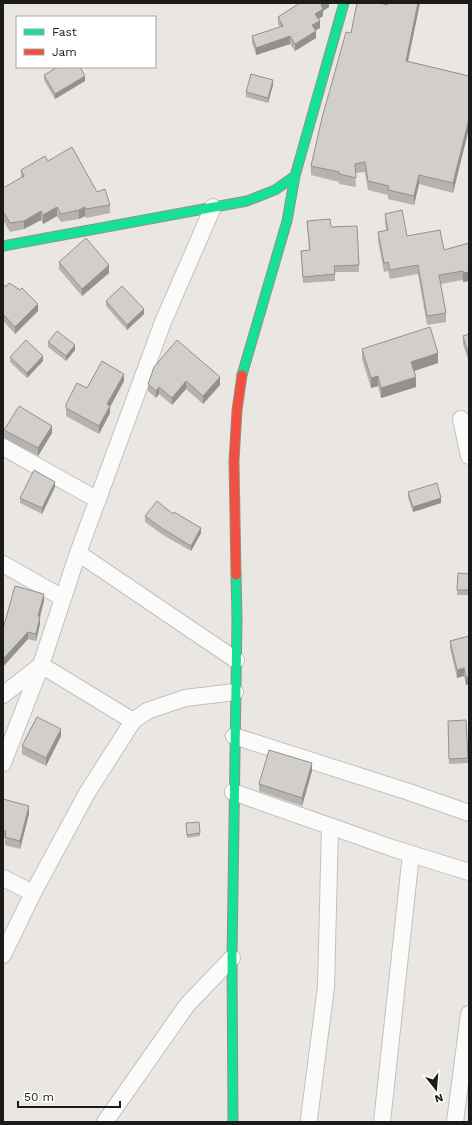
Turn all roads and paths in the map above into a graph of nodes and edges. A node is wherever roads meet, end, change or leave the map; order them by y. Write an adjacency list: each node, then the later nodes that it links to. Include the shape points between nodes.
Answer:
1 (344, 3): 2 (street)
2 (295, 176): 3 (street, via 272,192); 14 (street, via 244,371 237,410 234,461)
3 (245, 203): 4 (street); 5 (street)
4 (213, 207): 6 (street); 10 (street, via 162,322)
5 (260, 207)
6 (3, 246)
7 (461, 419): 9 (street)
8 (3, 447): 10 (street)
9 (469, 456)
10 (98, 500): 11 (street)
11 (78, 553): 13 (street); 14 (street)
12 (3, 564): 13 (street)
13 (63, 598): 15 (street)
14 (236, 660): 16 (street)
15 (41, 665): 17 (street); 18 (street); 20 (street)
16 (235, 692): 18 (street, via 185,698 147,711); 19 (street)
17 (4, 693)
18 (133, 721): 27 (street, via 87,793)
19 (234, 736): 21 (street); 22 (street)
20 (3, 763)
21 (233, 792): 23 (street); 29 (street)
22 (469, 814)
23 (330, 826): 24 (street); 31 (street, via 326,987)
24 (411, 854): 25 (street); 34 (street)
25 (469, 872)
26 (3, 878): 27 (street)
27 (33, 893): 28 (street)
28 (3, 955)
29 (232, 958): 32 (street, via 187,1005); 33 (street)
30 (469, 1014): 35 (street)
31 (309, 1119)
32 (105, 1122)
33 (233, 1122)
34 (382, 1122)
35 (455, 1122)

